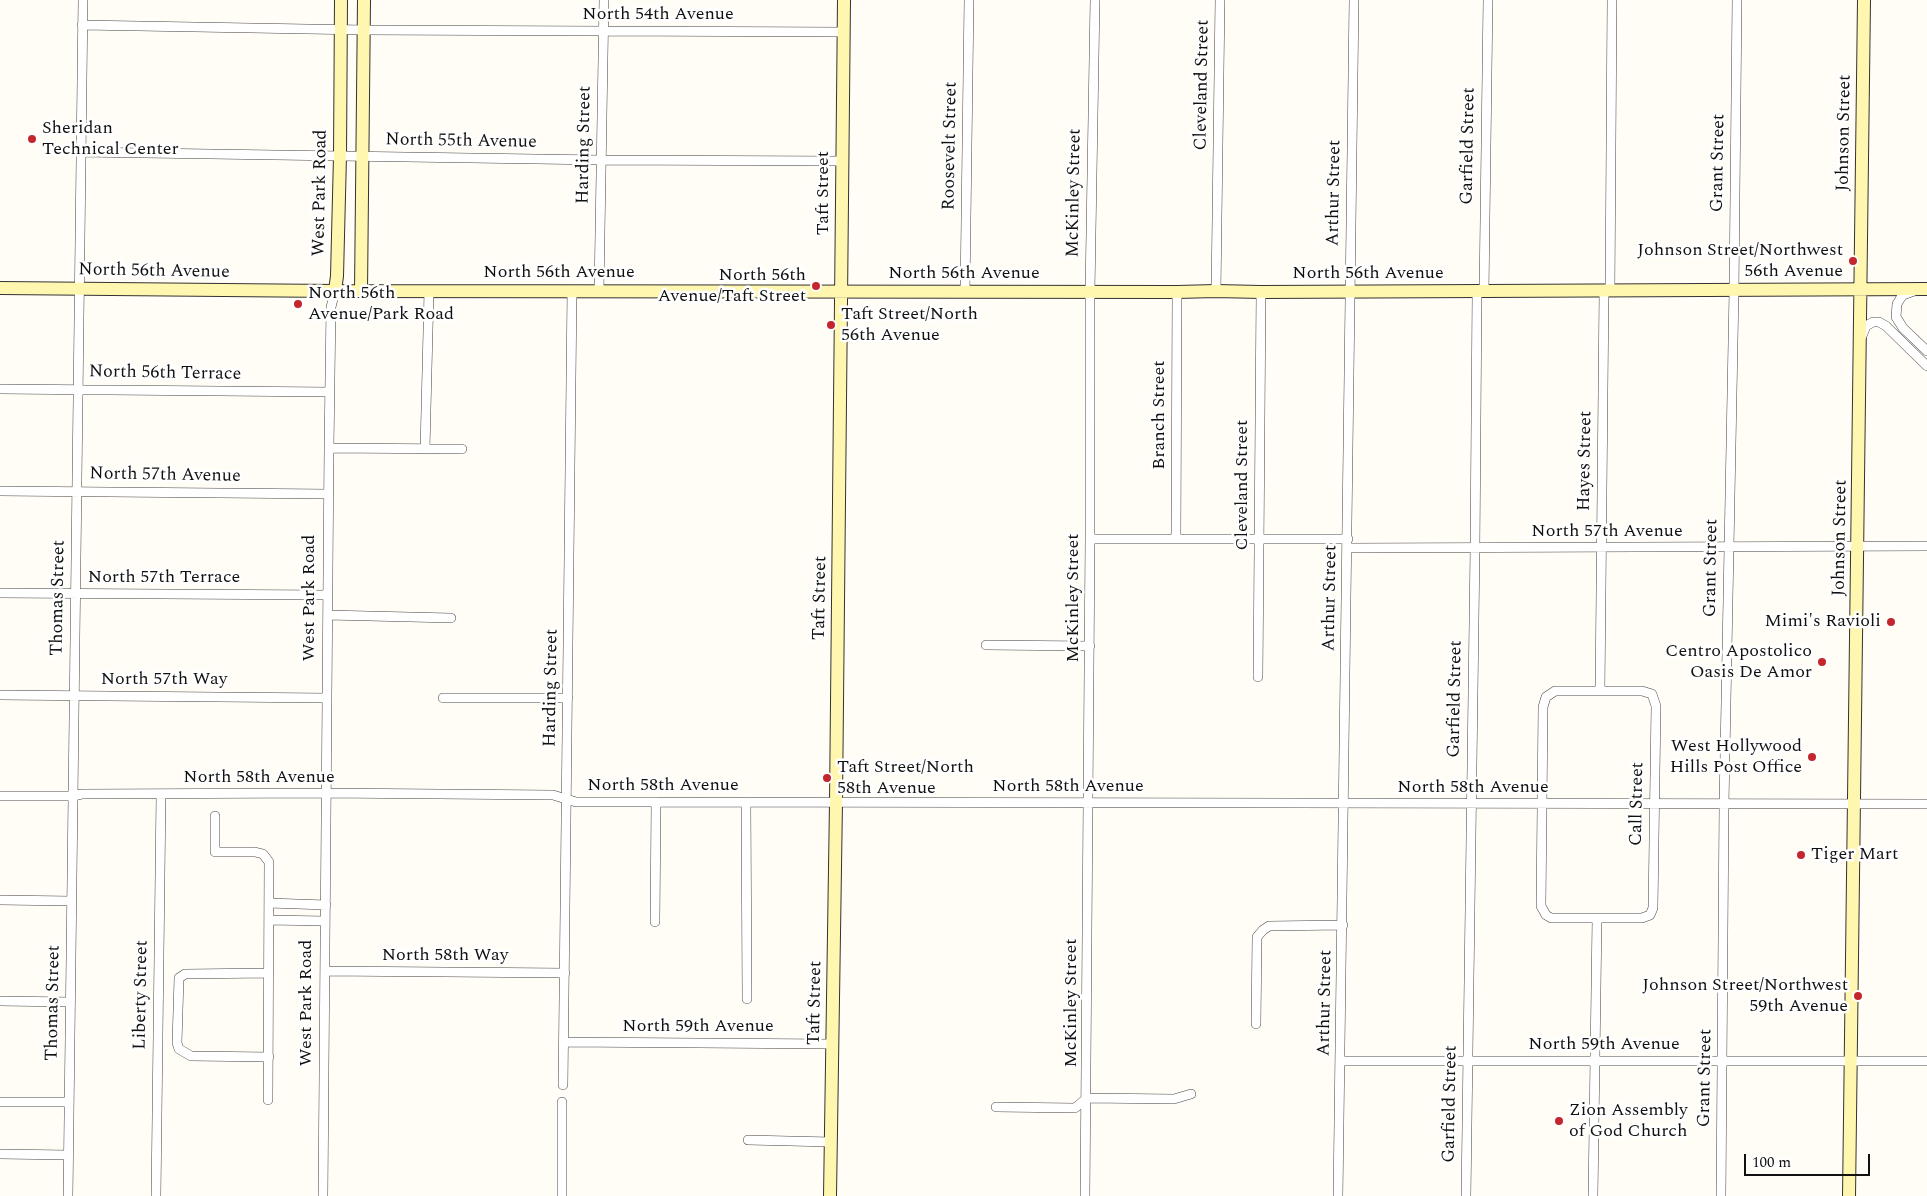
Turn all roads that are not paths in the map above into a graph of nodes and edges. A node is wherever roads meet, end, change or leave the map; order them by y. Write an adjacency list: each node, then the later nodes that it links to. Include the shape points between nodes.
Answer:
1 (83, 0): 14 (street, Thomas Street)
2 (341, 0): 15 (street, West Park Road)
3 (364, 0): 16 (street)
4 (604, 0): 17 (street, Harding Street)
5 (844, 0): 18 (street, Taft Street)
6 (969, 0): 38 (street, Roosevelt Street)
7 (1095, 0): 34 (street, McKinley Street)
8 (1220, 0): 35 (street, Cleveland Street)
9 (1354, 0): 41 (street, Arthur Street)
10 (1488, 0): 42 (street, Garfield Street)
11 (1612, 0): 36 (street, Hayes Street)
12 (1737, 0): 37 (street, Grant Street)
13 (1864, 0): 30 (street, Johnson Street)
14 (82, 25): 15 (street, North 54th Avenue); 19 (street, Thomas Street)
15 (340, 30): 16 (street, North 54th Avenue); 20 (street, West Park Road)
16 (364, 30): 17 (street, North 54th Avenue); 21 (street)
17 (603, 31): 18 (street, North 54th Avenue); 22 (street, Harding Street)
18 (844, 32): 23 (street, Taft Street)
19 (81, 152): 20 (street, North 55th Avenue); 25 (street, Thomas Street)
20 (340, 156): 21 (street, North 55th Avenue); 31 (street, West Park Road)
21 (362, 157): 22 (street, North 55th Avenue); 32 (street)
22 (601, 160): 23 (street, North 55th Avenue); 28 (street, Harding Street)
23 (841, 161): 29 (street, Taft Street)
24 (0, 288): 25 (street, North 56th Avenue)
25 (79, 288): 31 (street, North 56th Avenue); 49 (street, Thomas Street)
26 (1923, 289): 30 (street, North 56th Avenue); 43 (street, via 1904,295 1897,304 1896,317)
27 (429, 290): 32 (street, North 56th Avenue); 33 (street, North 56th Avenue); 52 (street)
28 (599, 290): 29 (street, North 56th Avenue); 33 (street, North 56th Avenue)
29 (841, 290): 38 (street, North 56th Avenue); 87 (street, Taft Street)
30 (1862, 290): 37 (street, North 56th Avenue); 44 (street, Johnson Street)
31 (335, 291): 32 (street, North 56th Avenue); 50 (street, West Park Road, via 331,307)
32 (361, 291)
33 (572, 291): 79 (street, Harding Street)
34 (1090, 291): 38 (street, North 56th Avenue); 39 (street, North 56th Avenue); 57 (street, McKinley Street)
35 (1216, 291): 39 (street, North 56th Avenue); 40 (street, North 56th Avenue)
36 (1607, 291): 37 (street, North 56th Avenue); 42 (street, North 56th Avenue); 64 (street, Hayes Street)
37 (1734, 291): 63 (street, Grant Street)
38 (965, 292)
39 (1177, 292): 58 (street, Branch Street)
40 (1261, 292): 41 (street, North 56th Avenue); 59 (street, Cleveland Street)
41 (1350, 292): 42 (street, North 56th Avenue); 60 (street, Arthur Street)
42 (1480, 292): 65 (street, Garfield Street)
43 (1907, 331): 45 (street); 46 (street)
44 (1861, 338): 45 (street, via 1866,326 1876,321); 61 (street, Johnson Street)
45 (1899, 338): 47 (street)
46 (1927, 351)
47 (1927, 366)
48 (0, 388): 49 (street, North 56th Terrace)
49 (78, 389): 50 (street, North 56th Terrace); 55 (street, Thomas Street)
50 (330, 392): 51 (street, West Park Road)
51 (329, 448): 52 (street); 56 (street, West Park Road)
52 (425, 449): 53 (street)
53 (462, 449)
54 (0, 491): 55 (street, North 57th Avenue)
55 (76, 491): 56 (street, North 57th Avenue); 67 (street, Thomas Street)
56 (329, 494): 68 (street, West Park Road)
57 (1090, 539): 58 (street, North 57th Avenue); 72 (street, McKinley Street)
58 (1176, 539): 59 (street, North 57th Avenue)
59 (1260, 539): 60 (street, North 57th Avenue); 73 (street, Cleveland Street)
60 (1348, 544): 65 (street, North 57th Avenue); 89 (street, Arthur Street)
61 (1858, 546): 62 (street, North 57th Avenue); 63 (street, North 57th Avenue); 95 (street, Johnson Street)
62 (1927, 546)
63 (1729, 547): 64 (street, North 57th Avenue); 92 (street, Grant Street)
64 (1602, 548): 65 (street, North 57th Avenue); 74 (street, Hayes Street)
65 (1475, 549): 94 (street, Garfield Street)
66 (0, 593): 67 (street, North 57th Terrace)
67 (75, 594): 68 (street, North 57th Terrace); 76 (street, Thomas Street)
68 (328, 596): 69 (street, West Park Road)
69 (328, 615): 70 (street); 77 (street, West Park Road)
70 (451, 618)
71 (986, 645): 72 (street)
72 (1090, 646): 88 (street, McKinley Street)
73 (1258, 678)
74 (1600, 691): 90 (street, via 1555,691 1546,696 1543,707); 91 (street, Call Street, via 1652,694 1656,706)
75 (0, 695): 76 (street, North 57th Way)
76 (74, 695): 77 (street, North 57th Way); 83 (street, Thomas Street)
77 (327, 698): 80 (street, West Park Road)
78 (443, 698): 79 (street)
79 (568, 698): 84 (street, Harding Street)
80 (326, 793): 81 (street, North 58th Avenue); 84 (street, North 58th Avenue, via 552,795); 100 (street, West Park Road)
81 (161, 795): 83 (street, North 58th Avenue); 135 (street, Liberty Street)
82 (0, 796): 83 (street, North 58th Avenue)
83 (73, 796): 98 (street, Thomas Street)
84 (567, 798): 85 (street, North 58th Avenue, via 576,802); 108 (street, Harding Street)
85 (656, 802): 86 (street, North 58th Avenue); 104 (street)
86 (746, 802): 87 (street, North 58th Avenue); 109 (street)
87 (836, 802): 88 (street, North 58th Avenue); 114 (street, Taft Street)
88 (1089, 803): 89 (street, North 58th Avenue); 124 (street, McKinley Street)
89 (1344, 804): 94 (street, North 58th Avenue); 105 (street, Arthur Street)
90 (1542, 804): 91 (street, North 58th Avenue); 94 (street, North 58th Avenue); 101 (street, via 1541,906 1551,918)
91 (1654, 804): 92 (street, North 58th Avenue); 101 (street, Call Street, via 1653,908 1650,915)
92 (1724, 804): 95 (street, North 58th Avenue); 118 (street, Grant Street)
93 (1927, 804): 95 (street, North 58th Avenue)
94 (1471, 805): 117 (street, Garfield Street)
95 (1854, 805): 119 (street, Johnson Street)
96 (215, 816): 99 (street, via 215,852 255,852 263,854 269,862)
97 (0, 900): 98 (street)
98 (71, 901): 111 (street, Thomas Street)
99 (269, 903): 100 (street); 102 (street)
100 (326, 904): 103 (street, West Park Road)
101 (1597, 919): 121 (street)
102 (269, 920): 103 (street); 107 (street)
103 (325, 921): 106 (street, West Park Road)
104 (654, 922)
105 (1343, 925): 112 (street, via 1269,926 1263,930 1257,937); 116 (street, Arthur Street)
106 (325, 972): 108 (street, North 58th Way); 136 (street, West Park Road)
107 (269, 973): 115 (street); 115 (street, via 185,974 179,978 177,1043 190,1056)
108 (565, 973): 113 (street, Harding Street)
109 (747, 999)
110 (0, 1001): 111 (street)
111 (70, 1002): 127 (street, Thomas Street)
112 (1256, 1024)
113 (564, 1042): 114 (street, North 59th Avenue); 122 (street, Harding Street)
114 (832, 1044): 131 (street, Taft Street)
115 (268, 1057): 125 (street)
116 (1341, 1061): 117 (street, North 59th Avenue); 140 (street, Arthur Street)
117 (1467, 1061): 121 (street, North 59th Avenue); 141 (street, Garfield Street)
118 (1723, 1061): 119 (street, North 59th Avenue); 121 (street, North 59th Avenue); 143 (street, Grant Street)
119 (1851, 1061): 120 (street, North 59th Avenue); 144 (street, Johnson Street)
120 (1927, 1061)
121 (1595, 1062): 142 (street)
122 (563, 1085)
123 (1191, 1094): 124 (street, via 1174,1099)
124 (1087, 1098): 129 (street, via 1075,1108); 139 (street, McKinley Street)
125 (268, 1100)
126 (0, 1102): 127 (street)
127 (69, 1102): 133 (street, Thomas Street)
128 (562, 1102): 137 (street)
129 (996, 1107)
130 (748, 1140): 131 (street)
131 (831, 1142): 138 (street, Taft Street)
132 (0, 1154): 133 (street)
133 (68, 1155): 134 (street, Thomas Street)
134 (68, 1196)
135 (156, 1196)
136 (323, 1196)
137 (562, 1196)
138 (830, 1196)
139 (1085, 1196)
140 (1338, 1196)
141 (1466, 1196)
142 (1593, 1196)
143 (1721, 1196)
144 (1849, 1196)

